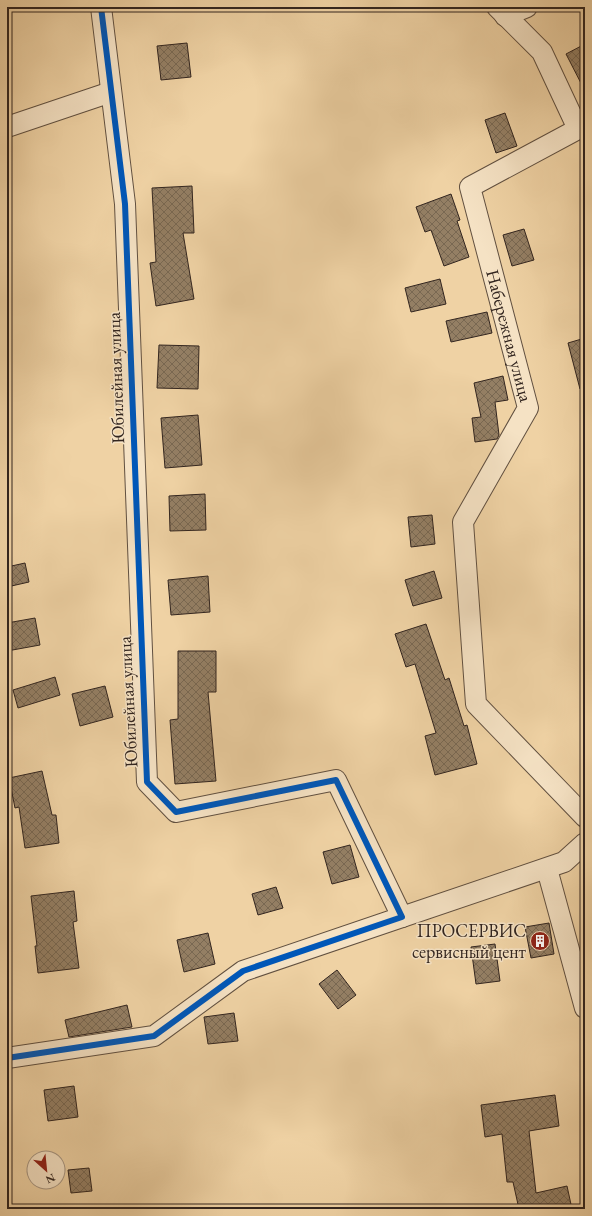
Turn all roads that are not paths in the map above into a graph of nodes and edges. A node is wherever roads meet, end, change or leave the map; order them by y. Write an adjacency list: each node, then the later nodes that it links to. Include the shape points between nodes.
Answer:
1 (101, 7): 4 (street, Юбилейная улица)
2 (527, 7): 3 (street)
3 (501, 11): 6 (street, Набережная улица, via 542,52 578,129 470,187 528,408 463,522 476,704)
4 (111, 92): 5 (street); 9 (street, Юбилейная улица, via 124,204 147,782 176,812 336,780)
5 (7, 126)
6 (585, 817)
7 (585, 843): 8 (street, via 564,862)
8 (547, 869): 9 (street); 10 (street)
9 (402, 917): 11 (street, via 243,971 154,1036)
10 (585, 1008)
11 (7, 1058)

